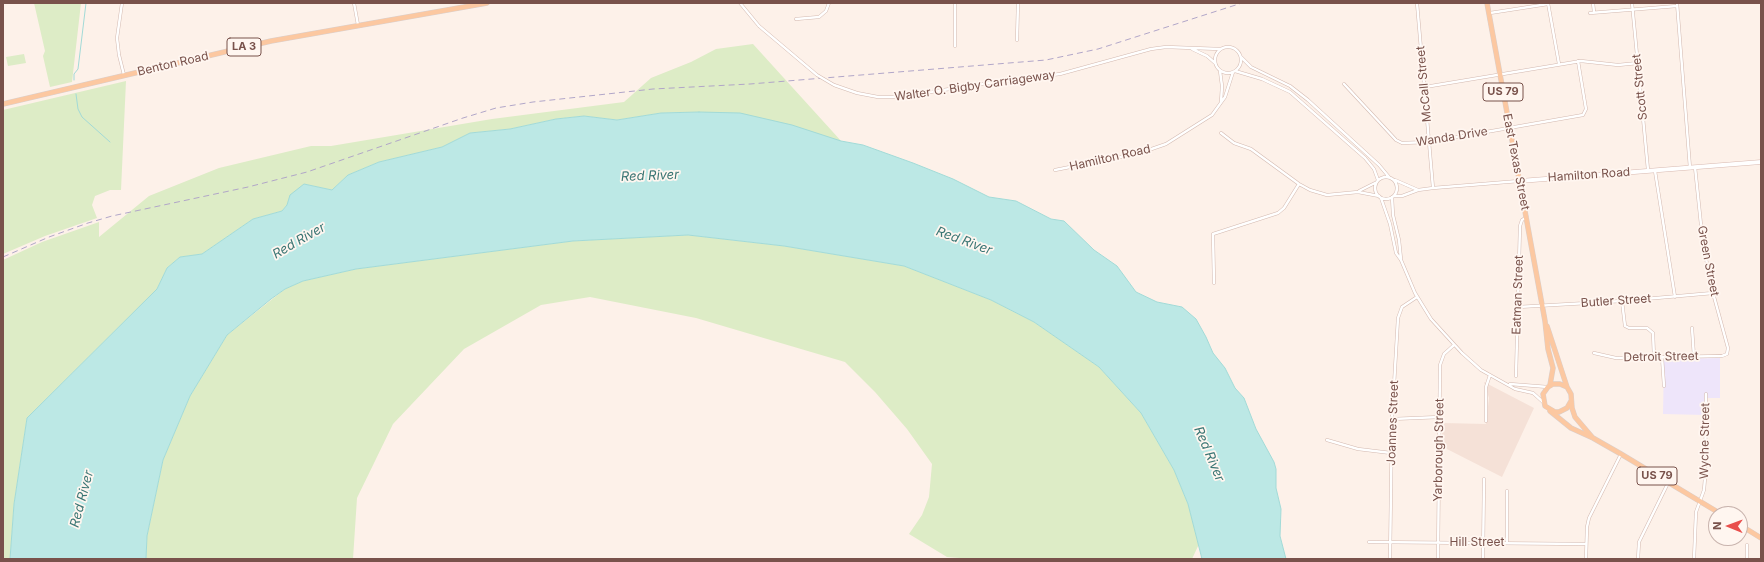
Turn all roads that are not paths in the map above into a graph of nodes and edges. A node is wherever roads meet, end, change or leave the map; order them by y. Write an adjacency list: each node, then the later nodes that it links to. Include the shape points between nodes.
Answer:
1 (122, 3): 31 (street, via 117,38)
2 (354, 3): 19 (street)
3 (487, 3): 19 (main road, Benton Road / LA 3)
4 (740, 3): 22 (street, Walter O. Bigby Carriageway, bridge, via 759,26 817,75 834,85 878,97 898,97 1060,74 1152,49)
5 (829, 3): 18 (street, via 826,11 819,17)
6 (954, 3): 21 (street)
7 (1018, 3): 20 (street)
8 (1417, 3): 34 (street, McCall Street)
9 (1487, 3): 16 (main road, East Texas Street / US 79)
10 (1548, 3): 16 (street); 28 (street)
11 (1593, 3): 15 (street)
12 (1632, 3): 14 (street, Scott Street)
13 (1677, 4): 14 (street); 41 (street, Green Street)
14 (1633, 9): 15 (street); 26 (street, Scott Street)
15 (1594, 12): 17 (street)
16 (1489, 13): 32 (main road, East Texas Street / US 79)
17 (1590, 13)
18 (796, 19)
19 (358, 26): 31 (main road, Benton Road / LA 3, via 271,41)
20 (1017, 40)
21 (955, 46)
22 (1192, 49): 23 (street, Walter O. Bigby Carriageway); 27 (street, Walter O. Bigby Carriageway)
23 (1220, 49): 24 (street, via 1233,48); 27 (street, via 1215,55)
24 (1241, 57): 30 (street, via 1240,65); 45 (street, via 1254,70 1284,83 1308,100)
25 (1578, 61): 26 (street, via 1618,65); 28 (street); 37 (street, Wanda Drive, via 1585,114)
26 (1638, 63): 43 (street, Scott Street)
27 (1215, 64): 29 (street)
28 (1559, 64): 32 (street)
29 (1220, 71): 30 (street); 35 (street)
30 (1234, 72): 35 (street, Hamilton Road, via 1225,98); 47 (street, via 1290,92 1365,158 1374,169)
31 (124, 75): 36 (main road, Benton Road / LA 3)
32 (1500, 75): 34 (street); 37 (main road, East Texas Street / US 79)
33 (1344, 84): 39 (street, Wanda Drive, via 1396,140 1402,143)
34 (1425, 87): 39 (street, McCall Street)
35 (1221, 102): 42 (street, Hamilton Road, via 1212,115 1166,144 1140,153)
36 (3, 104)
37 (1510, 127): 39 (street, Wanda Drive); 48 (main road, East Texas Street / US 79)
38 (1221, 133): 49 (street)
39 (1429, 142): 50 (street, McCall Street)
40 (1761, 162): 41 (street, Hamilton Road)
41 (1692, 167): 44 (street, Hamilton Road); 58 (street, Green Street, via 1700,227)
42 (1055, 170)
43 (1648, 170): 44 (street, Hamilton Road); 48 (street, Hamilton Road)
44 (1655, 170): 60 (street)
45 (1389, 177): 46 (street); 47 (street, via 1385,176)
46 (1393, 179): 51 (street); 53 (street, via 1397,185)
47 (1378, 180): 52 (street, via 1372,186); 54 (street, via 1375,190)
48 (1520, 181): 50 (street, Hamilton Road); 55 (main road, East Texas Street / US 79)
49 (1300, 184): 52 (street, via 1327,195); 57 (street, via 1278,213 1214,234)
50 (1433, 188): 51 (street, Hamilton Road)
51 (1418, 190): 53 (street, Hamilton Road, via 1402,196)
52 (1358, 192): 54 (street)
53 (1393, 196): 54 (street, via 1389,199); 56 (street, via 1392,215)
54 (1380, 197): 56 (street, via 1390,224 1394,248)
55 (1526, 217): 62 (main road, East Texas Street / US 79); 63 (street, Eatman Street, via 1520,226)
56 (1401, 260): 59 (street)
57 (1214, 283)
58 (1714, 293): 60 (street, Butler Street); 68 (street, Green Street, via 1728,348)
59 (1417, 297): 66 (street, via 1430,319); 82 (street, Joannes Street, via 1404,304 1398,314)
60 (1675, 297): 61 (street, Butler Street)
61 (1622, 301): 62 (street, Butler Street); 70 (street, via 1625,326 1647,328 1653,333)
62 (1542, 305): 63 (street, Butler Street); 64 (main road, East Texas Street / US 79)
63 (1518, 307): 73 (street, Eatman Street)
64 (1545, 321): 75 (main road, East Texas Street / US 79, via 1553,368); 77 (main road, East Texas Street / US 79)
65 (1692, 328): 69 (street)
66 (1454, 345): 72 (street, via 1472,363); 83 (street, Yarborough Street, via 1444,354 1441,361)
67 (1594, 353): 70 (street, Detroit Street, via 1616,358)
68 (1727, 354): 69 (street, Detroit Street)
69 (1694, 356): 71 (street, Detroit Street)
70 (1654, 357): 71 (street, Detroit Street)
71 (1662, 357): 76 (street)
72 (1490, 375): 74 (street); 84 (street, via 1486,387)
73 (1516, 376)
74 (1509, 384): 75 (street); 80 (street, via 1515,389 1533,393)
75 (1549, 386): 77 (main road, via 1560,384); 80 (main road, East Texas Street / US 79, via 1543,394)
76 (1664, 386)
77 (1567, 387): 79 (main road, East Texas Street / US 79)
78 (1706, 394): 92 (street, Wyche Street, via 1705,478 1704,490)
79 (1571, 401): 81 (main road, via 1563,411); 85 (main road, East Texas Street / US 79, via 1578,422)
80 (1543, 402): 81 (main road, East Texas Street / US 79)
81 (1550, 411): 85 (main road, East Texas Street / US 79, via 1571,428)
82 (1392, 418): 83 (street); 87 (street, Joannes Street)
83 (1440, 418): 97 (street, Yarborough Street)
84 (1486, 421)
85 (1593, 438): 88 (main road, East Texas Street / US 79)
86 (1327, 440): 87 (street, via 1358,449)
87 (1391, 453): 100 (street, Joannes Street)
88 (1621, 454): 90 (main road, East Texas Street / US 79); 101 (street, via 1589,518)
89 (1484, 478): 98 (street)
90 (1668, 483): 92 (main road, East Texas Street / US 79); 107 (street, via 1639,542)
91 (1506, 491): 99 (street)
92 (1699, 501): 93 (main road, East Texas Street / US 79); 108 (street, Wyche Street, via 1694,525)
93 (1708, 506)
94 (1748, 530): 95 (main road)
95 (1761, 538)
96 (1369, 542): 100 (street, Hill Street)
97 (1438, 542): 98 (street, Hill Street); 100 (street, Hill Street); 104 (street, Yarborough Street)
98 (1483, 542): 99 (street, Hill Street); 105 (street)
99 (1507, 542): 101 (street, Hill Street)
100 (1390, 543): 103 (street, Joannes Street)
101 (1586, 544): 106 (street)
102 (1747, 546): 109 (street)
103 (1390, 559)
104 (1438, 559)
105 (1483, 559)
106 (1586, 559)
107 (1638, 559)
108 (1694, 559)
109 (1747, 559)

